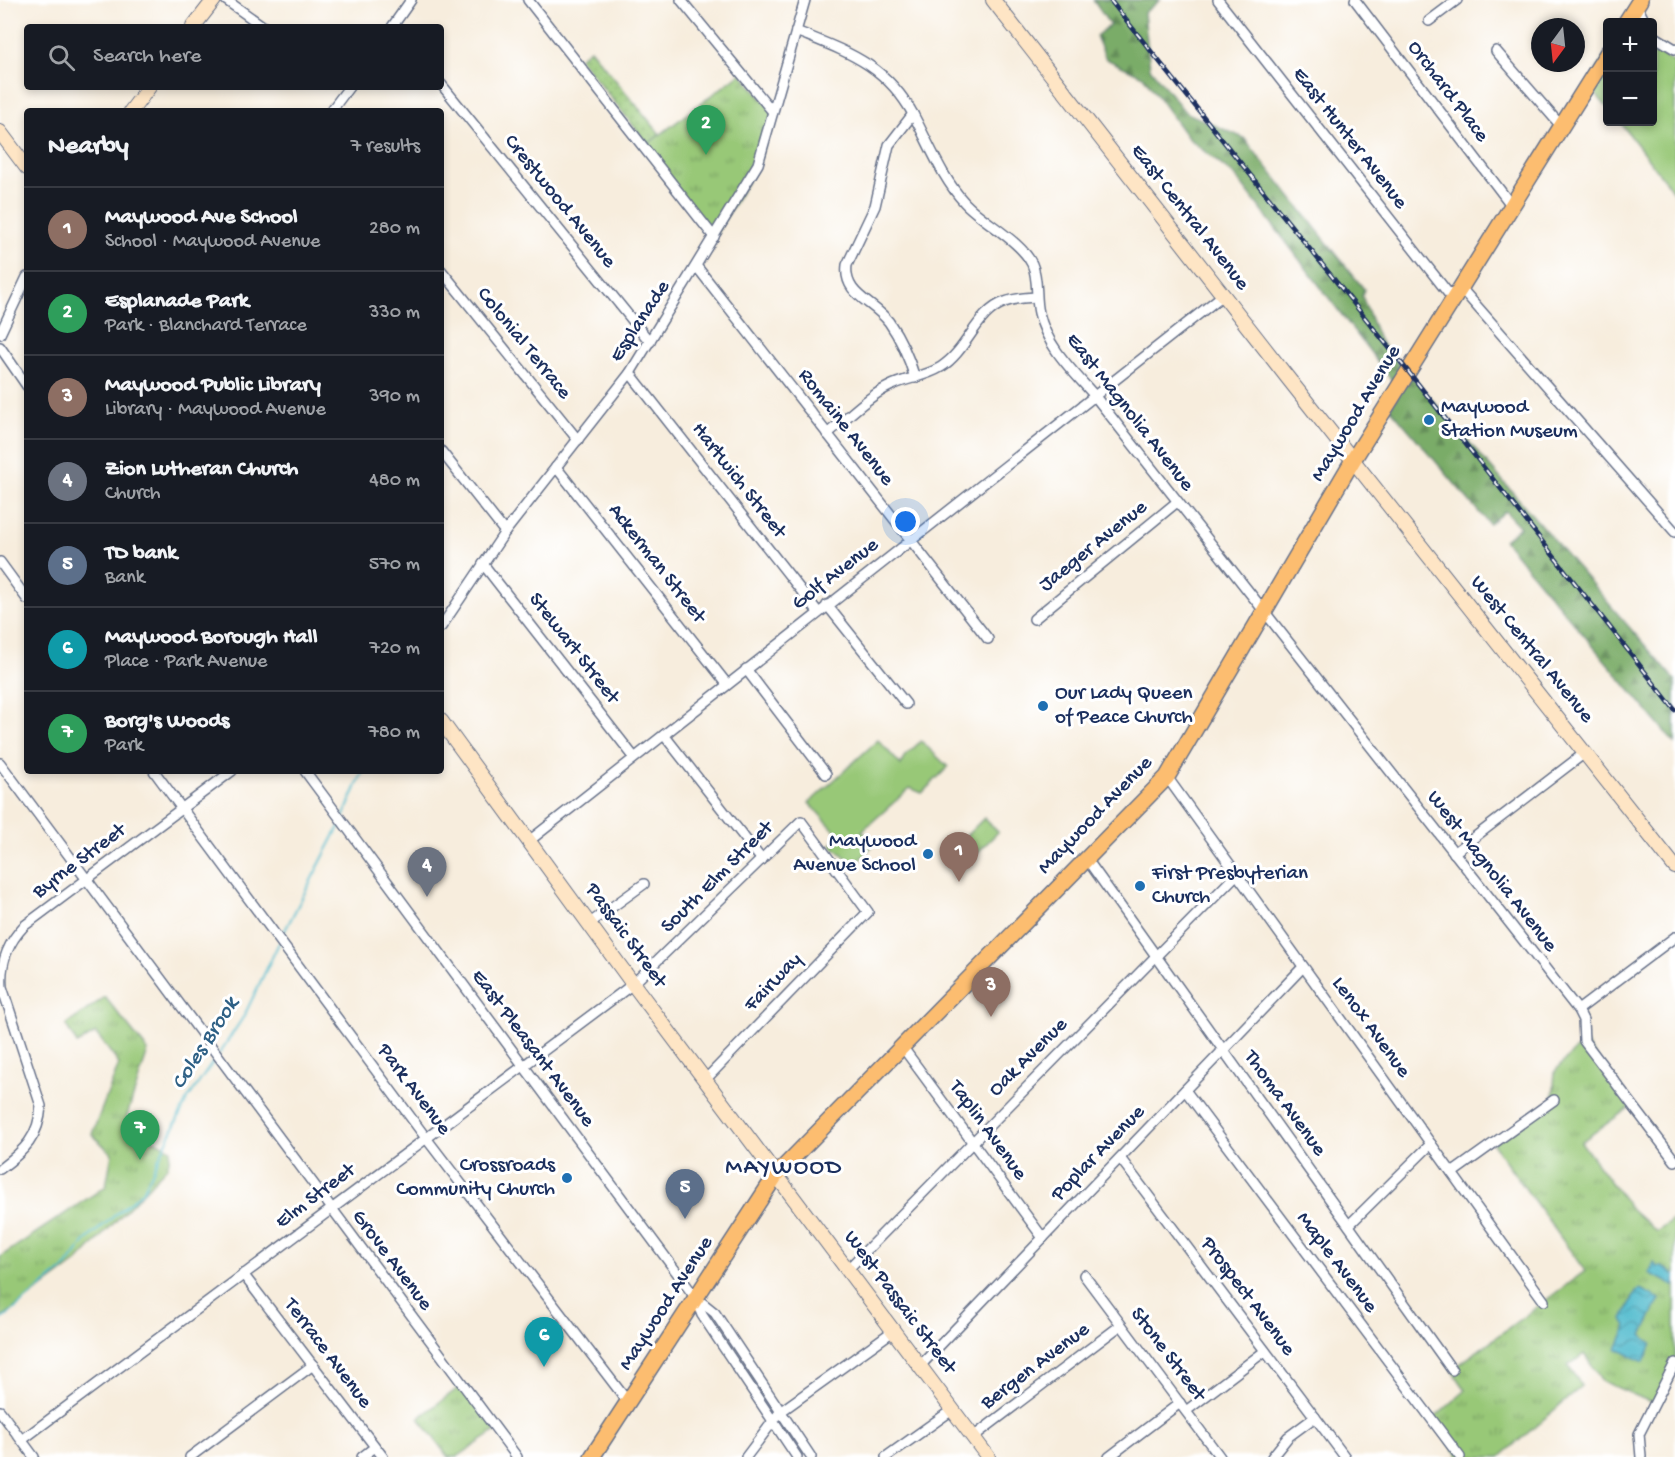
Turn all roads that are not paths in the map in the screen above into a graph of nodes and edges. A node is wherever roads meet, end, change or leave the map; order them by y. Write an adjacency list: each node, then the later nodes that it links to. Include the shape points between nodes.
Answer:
1 (213, 0): 15 (street)
2 (226, 0): 16 (street)
3 (411, 0): 17 (street)
4 (528, 0): 34 (street)
5 (681, 0): 28 (street)
6 (805, 0): 18 (street, Esplanade)
7 (993, 0): 39 (street, East Central Avenue)
8 (1218, 0): 38 (street, East Hunter Avenue)
9 (1355, 0): 33 (street, Orchard Place)
10 (1457, 0): 14 (street)
11 (1637, 2): 12 (main road); 13 (street)
12 (1628, 18)
13 (1643, 18)
14 (1429, 21)
15 (196, 24)
16 (260, 24)
17 (394, 24)
18 (796, 31): 28 (street, Esplanade); 29 (street, East Magnolia Avenue, via 862,58 896,90)
19 (1657, 38): 20 (street)
20 (1675, 49)
21 (1496, 51): 30 (street)
22 (1603, 60): 30 (main road, Maywood Avenue)
23 (444, 88): 42 (street, Crestwood Avenue)
24 (147, 90): 26 (street)
25 (346, 90): 27 (street)
26 (133, 108)
27 (333, 108)
28 (773, 112): 34 (street, Esplanade, via 758,164)
29 (913, 114): 40 (street, East Magnolia Avenue, via 953,189 1028,258 1035,273); 45 (street, via 889,145 875,206 846,273 850,288 888,321)
30 (1562, 127): 33 (main road, Maywood Avenue)
31 (0, 132): 32 (street)
32 (24, 164)
33 (1512, 206): 38 (main road, Maywood Avenue)
34 (714, 237): 35 (street, Esplanade)
35 (697, 267): 42 (street, Esplanade); 48 (street, Romaine Avenue)
36 (444, 274): 49 (street, Colonial Terrace)
37 (24, 283): 41 (street)
38 (1456, 293): 51 (main road, Maywood Avenue); 55 (street, East Hunter Avenue)
39 (1223, 295): 47 (street, Golf Avenue); 51 (street, East Central Avenue)
40 (1036, 297): 45 (street, via 997,305 981,319 952,359); 47 (street, East Magnolia Avenue, via 1051,344)
41 (0, 334)
42 (650, 342): 44 (street, Esplanade)
43 (0, 347): 46 (street)
44 (630, 373): 49 (street, Esplanade); 61 (street, Hartwich Street)
45 (915, 378): 48 (street, via 887,387)
46 (24, 382)
47 (1094, 395): 53 (street, East Magnolia Avenue); 56 (street, Golf Avenue)
48 (827, 434): 56 (street, Romaine Avenue)
49 (578, 440): 52 (street, Esplanade)
50 (444, 455): 54 (street)
51 (1353, 460): 62 (main road, Maywood Avenue); 71 (street, West Central Avenue)
52 (556, 467): 54 (street, Esplanade); 67 (street, Ackerman Street)
53 (1177, 502): 62 (street, East Magnolia Avenue); 63 (street, Jaeger Avenue)
54 (506, 532): 58 (street, Esplanade)
55 (1675, 532)
56 (910, 539): 60 (street, Golf Avenue); 65 (street, Romaine Avenue)
57 (0, 562): 59 (street)
58 (483, 564): 64 (street, Esplanade); 72 (street, Stewart Street)
59 (24, 595)
60 (827, 605): 61 (street, Golf Avenue); 68 (street)
61 (818, 612): 66 (street, Golf Avenue)
62 (1263, 612): 78 (main road, Maywood Avenue); 81 (street, West Magnolia Avenue)
63 (1034, 619)
64 (444, 622)
65 (987, 639)
66 (746, 669): 67 (street, Golf Avenue); 77 (street)
67 (727, 684): 70 (street, Golf Avenue)
68 (906, 704)
69 (444, 725): 80 (street, Passaic Street)
70 (664, 735): 72 (street, Golf Avenue); 83 (street)
71 (1586, 752): 81 (street); 84 (street, West Central Avenue)
72 (634, 757): 80 (street, Golf Avenue)
73 (0, 764): 86 (street, Grove Avenue)
74 (156, 774): 79 (street, Park Avenue)
75 (228, 774): 79 (street, Byrne Street)
76 (307, 774): 98 (street, East Pleasant Avenue)
77 (825, 774)
78 (1167, 777): 82 (main road, Maywood Avenue); 85 (street, Lenox Avenue)
79 (182, 808): 86 (street, Byrne Street); 102 (street, Park Avenue)
80 (529, 841): 89 (street, Passaic Street)
81 (1454, 853): 95 (street, West Magnolia Avenue)
82 (1086, 858): 91 (street, Thoma Avenue); 96 (main road, Maywood Avenue)
83 (762, 860): 88 (street, South Elm Street, via 801,821); 93 (street, South Elm Street)
84 (1675, 867)
85 (1237, 874): 91 (street, Oak Avenue); 92 (street, Lenox Avenue)
86 (87, 879): 94 (street, Byrne Street, via 15,936 2,968); 110 (street, Grove Avenue)
87 (644, 884): 89 (street)
88 (868, 912): 99 (street, Fairway)
89 (590, 923): 93 (street, Passaic Street)
90 (1675, 937): 95 (street)
91 (1156, 956): 97 (street, Thoma Avenue); 103 (street, Oak Avenue)
92 (1304, 967): 97 (street, Poplar Avenue); 104 (street, Lenox Avenue)
93 (633, 984): 98 (street, Elm Street); 99 (street, Passaic Street)
94 (2, 993): 107 (street, Byrne Street, via 40,1094 41,1118 33,1139)
95 (1578, 1010): 106 (street, West Magnolia Avenue, via 1583,1020 1584,1041)
96 (901, 1045): 103 (street, Taplin Avenue); 109 (main road, Maywood Avenue)
97 (1223, 1050): 100 (street, Poplar Avenue); 111 (street, Thoma Avenue)
98 (522, 1066): 102 (street, Elm Street); 116 (street, East Pleasant Avenue)
99 (706, 1079): 109 (street, Passaic Street)
100 (1185, 1090): 105 (street, Poplar Avenue); 151 (street, Maple Avenue)
101 (1554, 1100): 108 (street)
102 (426, 1138): 110 (street, Elm Street); 125 (street, Park Avenue)
103 (972, 1142): 112 (street, Taplin Avenue); 113 (street, Oak Avenue)
104 (1431, 1144): 108 (street, Lenox Avenue); 111 (street)
105 (1120, 1158): 112 (street, Poplar Avenue); 120 (street, Prospect Avenue)
106 (1675, 1161)
107 (0, 1169)
108 (1452, 1173): 117 (street, Lenox Avenue)
109 (776, 1175): 113 (street, West Passaic Street); 116 (main road, Maywood Avenue)
110 (330, 1209): 114 (street, Elm Street); 140 (street, Grove Avenue)
111 (1348, 1225): 124 (street, Thoma Avenue)
112 (1043, 1238): 123 (street, Poplar Avenue)
113 (848, 1269): 119 (street, West Passaic Street)
114 (243, 1274): 122 (street, Terrace Avenue); 134 (street, Elm Street)
115 (1084, 1275): 118 (street, Stone Street)
116 (695, 1297): 125 (main road, Maywood Avenue); 130 (street, via 715,1313); 132 (street, via 702,1315)
117 (1544, 1301)
118 (1121, 1325): 126 (street, Stone Street); 133 (street, Bergen Avenue)
119 (893, 1331): 123 (street, West Passaic Street); 130 (street)
120 (1266, 1351): 129 (street); 131 (street, Prospect Avenue)
121 (1675, 1363): 152 (street, via 1640,1434)
122 (313, 1365): 135 (street, Terrace Avenue); 137 (street)
123 (920, 1366): 127 (street, West Passaic Street)
124 (1452, 1370)
125 (628, 1402): 141 (main road, Maywood Avenue)
126 (1180, 1403): 129 (street, Stone Street); 147 (street)
127 (952, 1410): 133 (street, West Passaic Street); 145 (street, Bergen Avenue)
128 (0, 1411): 134 (street)
129 (1186, 1411): 148 (street, Stone Street)
130 (780, 1412): 132 (street); 144 (street)
131 (1315, 1417): 149 (street, via 1288,1437); 150 (street, Prospect Avenue)
132 (773, 1422): 142 (street); 143 (street)
133 (973, 1437): 146 (street, West Passaic Street)
134 (22, 1440): 136 (street)
135 (375, 1447): 138 (street); 139 (street, Terrace Avenue)
136 (34, 1457)
137 (190, 1457)
138 (362, 1457)
139 (383, 1457)
140 (516, 1457)
141 (592, 1457)
142 (746, 1457)
143 (797, 1457)
144 (811, 1457)
145 (886, 1457)
146 (988, 1457)
147 (1109, 1457)
148 (1220, 1457)
149 (1272, 1457)
150 (1346, 1457)
151 (1460, 1457)
152 (1641, 1457)

